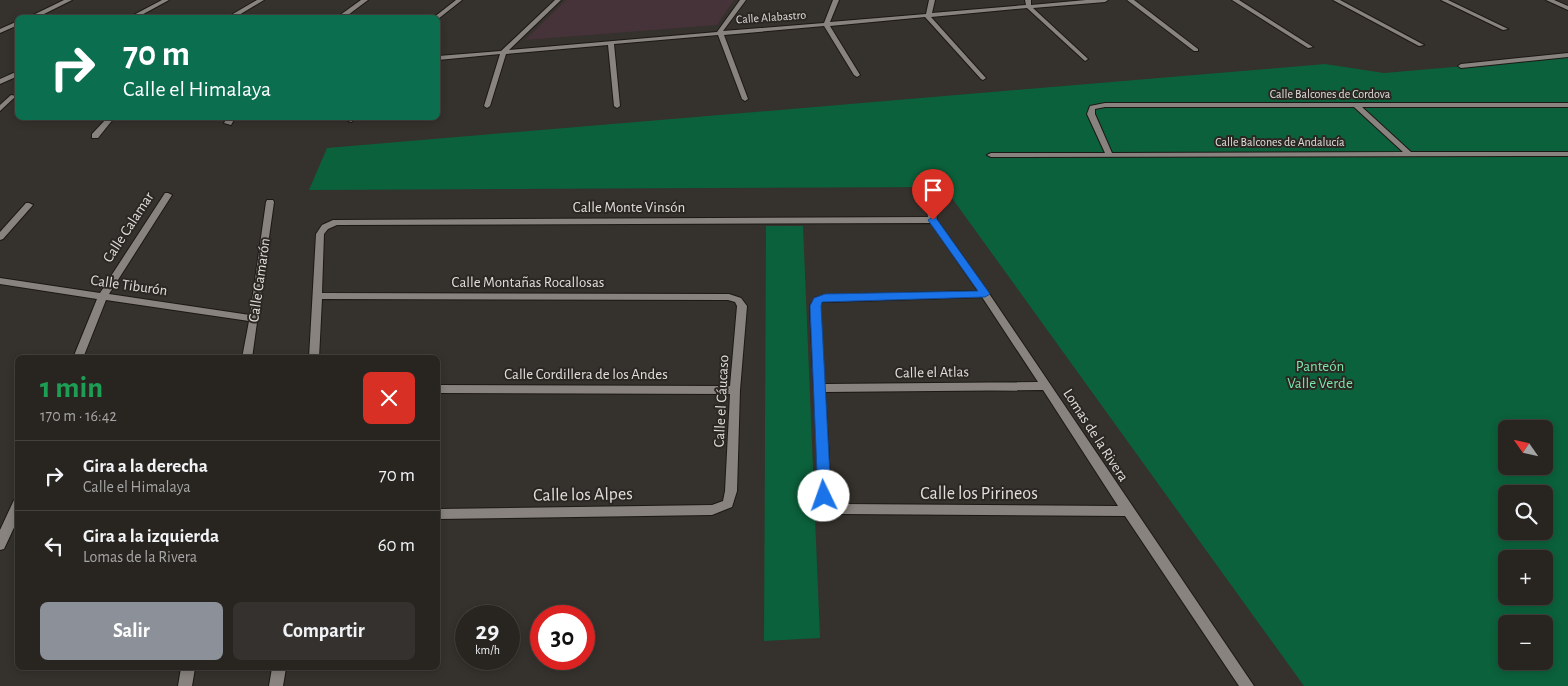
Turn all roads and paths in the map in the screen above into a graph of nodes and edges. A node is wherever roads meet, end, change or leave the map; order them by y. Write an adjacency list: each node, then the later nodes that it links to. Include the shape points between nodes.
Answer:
1 (69, 0): 19 (street)
2 (166, 0): 20 (street)
3 (261, 0): 21 (street)
4 (365, 0): 22 (street)
5 (459, 0): 23 (street)
6 (558, 0): 34 (street)
7 (743, 0): 29 (street)
8 (836, 0): 26 (street)
9 (932, 0): 24 (street)
10 (1028, 0): 17 (street)
11 (1105, 0): 17 (street, Calle Alabastro)
12 (1130, 0): 33 (street)
13 (1235, 0): 32 (street)
14 (1336, 0): 31 (street)
15 (1444, 0): 27 (street)
16 (1549, 0): 18 (street)
17 (1029, 7): 24 (street, Calle Alabastro); 37 (street)
18 (1568, 8)
19 (36, 15)
20 (137, 15)
21 (234, 15)
22 (343, 15)
23 (440, 15)
24 (928, 17): 26 (street, Calle Alabastro); 41 (street)
25 (15, 24): 28 (street)
26 (826, 24): 29 (street, Calle Alabastro); 40 (street)
27 (1505, 28)
28 (0, 31)
29 (720, 32): 30 (street, Calle Alabastro); 45 (street)
30 (611, 42): 34 (street, Calle Alabastro); 49 (street)
31 (1420, 45)
32 (1310, 47)
33 (1196, 50)
34 (504, 51): 36 (street, Calle Alabastro); 48 (street)
35 (1568, 55): 38 (street)
36 (440, 58)
37 (1085, 58)
38 (1461, 66)
39 (15, 74): 42 (street)
40 (857, 74)
41 (983, 78)
42 (0, 82)
43 (15, 96): 44 (street); 50 (street)
44 (0, 97)
45 (745, 98)
46 (1356, 105): 47 (street, Calle Balcones de Cordova); 53 (street); 54 (street, Calle Balcones de Cordova, via 1092,106 1091,114)
47 (1568, 105)
48 (487, 106)
49 (616, 106)
50 (0, 109)
51 (108, 120): 52 (street)
52 (95, 136)
53 (1408, 153): 54 (street, Calle Balcones de Andalucía); 55 (street, Calle Balcones de Andalucía)
54 (1109, 154): 56 (street, Calle Balcones de Andalucía)
55 (1568, 154)
56 (991, 155)
57 (168, 195): 65 (street, Calle Calamar)
58 (929, 196): 61 (street, Lomas de la Rivera)
59 (270, 202): 68 (street, Calle Camarón)
60 (30, 205): 62 (street)
61 (933, 220): 64 (street, Lomas de la Rivera); 66 (street, Calle Monte Vinsón, via 336,222 320,234)
62 (0, 237)
63 (0, 281): 65 (street, Calle Tiburón)
64 (985, 294): 72 (street, Lomas de la Rivera); 73 (street, via 818,300 815,306)
65 (103, 296): 68 (street, Calle Tiburón); 69 (street, Calle Calamar)
66 (317, 296): 67 (street, Calle Montañas Rocallosas, via 729,297); 71 (street)
67 (738, 300): 75 (street, Calle el Cáucaso, via 742,306)
68 (254, 319): 70 (street, Calle Camarón)
69 (79, 355)
70 (248, 355)
71 (314, 355)
72 (1046, 386): 73 (street, Calle el Atlas); 78 (street, Lomas de la Rivera)
73 (819, 388): 78 (street, Calle los Pirineos, via 824,496 830,504 842,509)
74 (440, 389): 75 (street, Calle Cordillera de los Andes)
75 (735, 390): 76 (street, Calle el Cáucaso)
76 (728, 504): 79 (street, Calle los Alpes, via 712,510)
77 (15, 510): 80 (street)
78 (1128, 511): 85 (street, Lomas de la Rivera)
79 (440, 514)
80 (0, 545)
81 (188, 670): 83 (street)
82 (279, 670): 84 (street)
83 (185, 686)
84 (276, 686)
85 (1247, 686)

